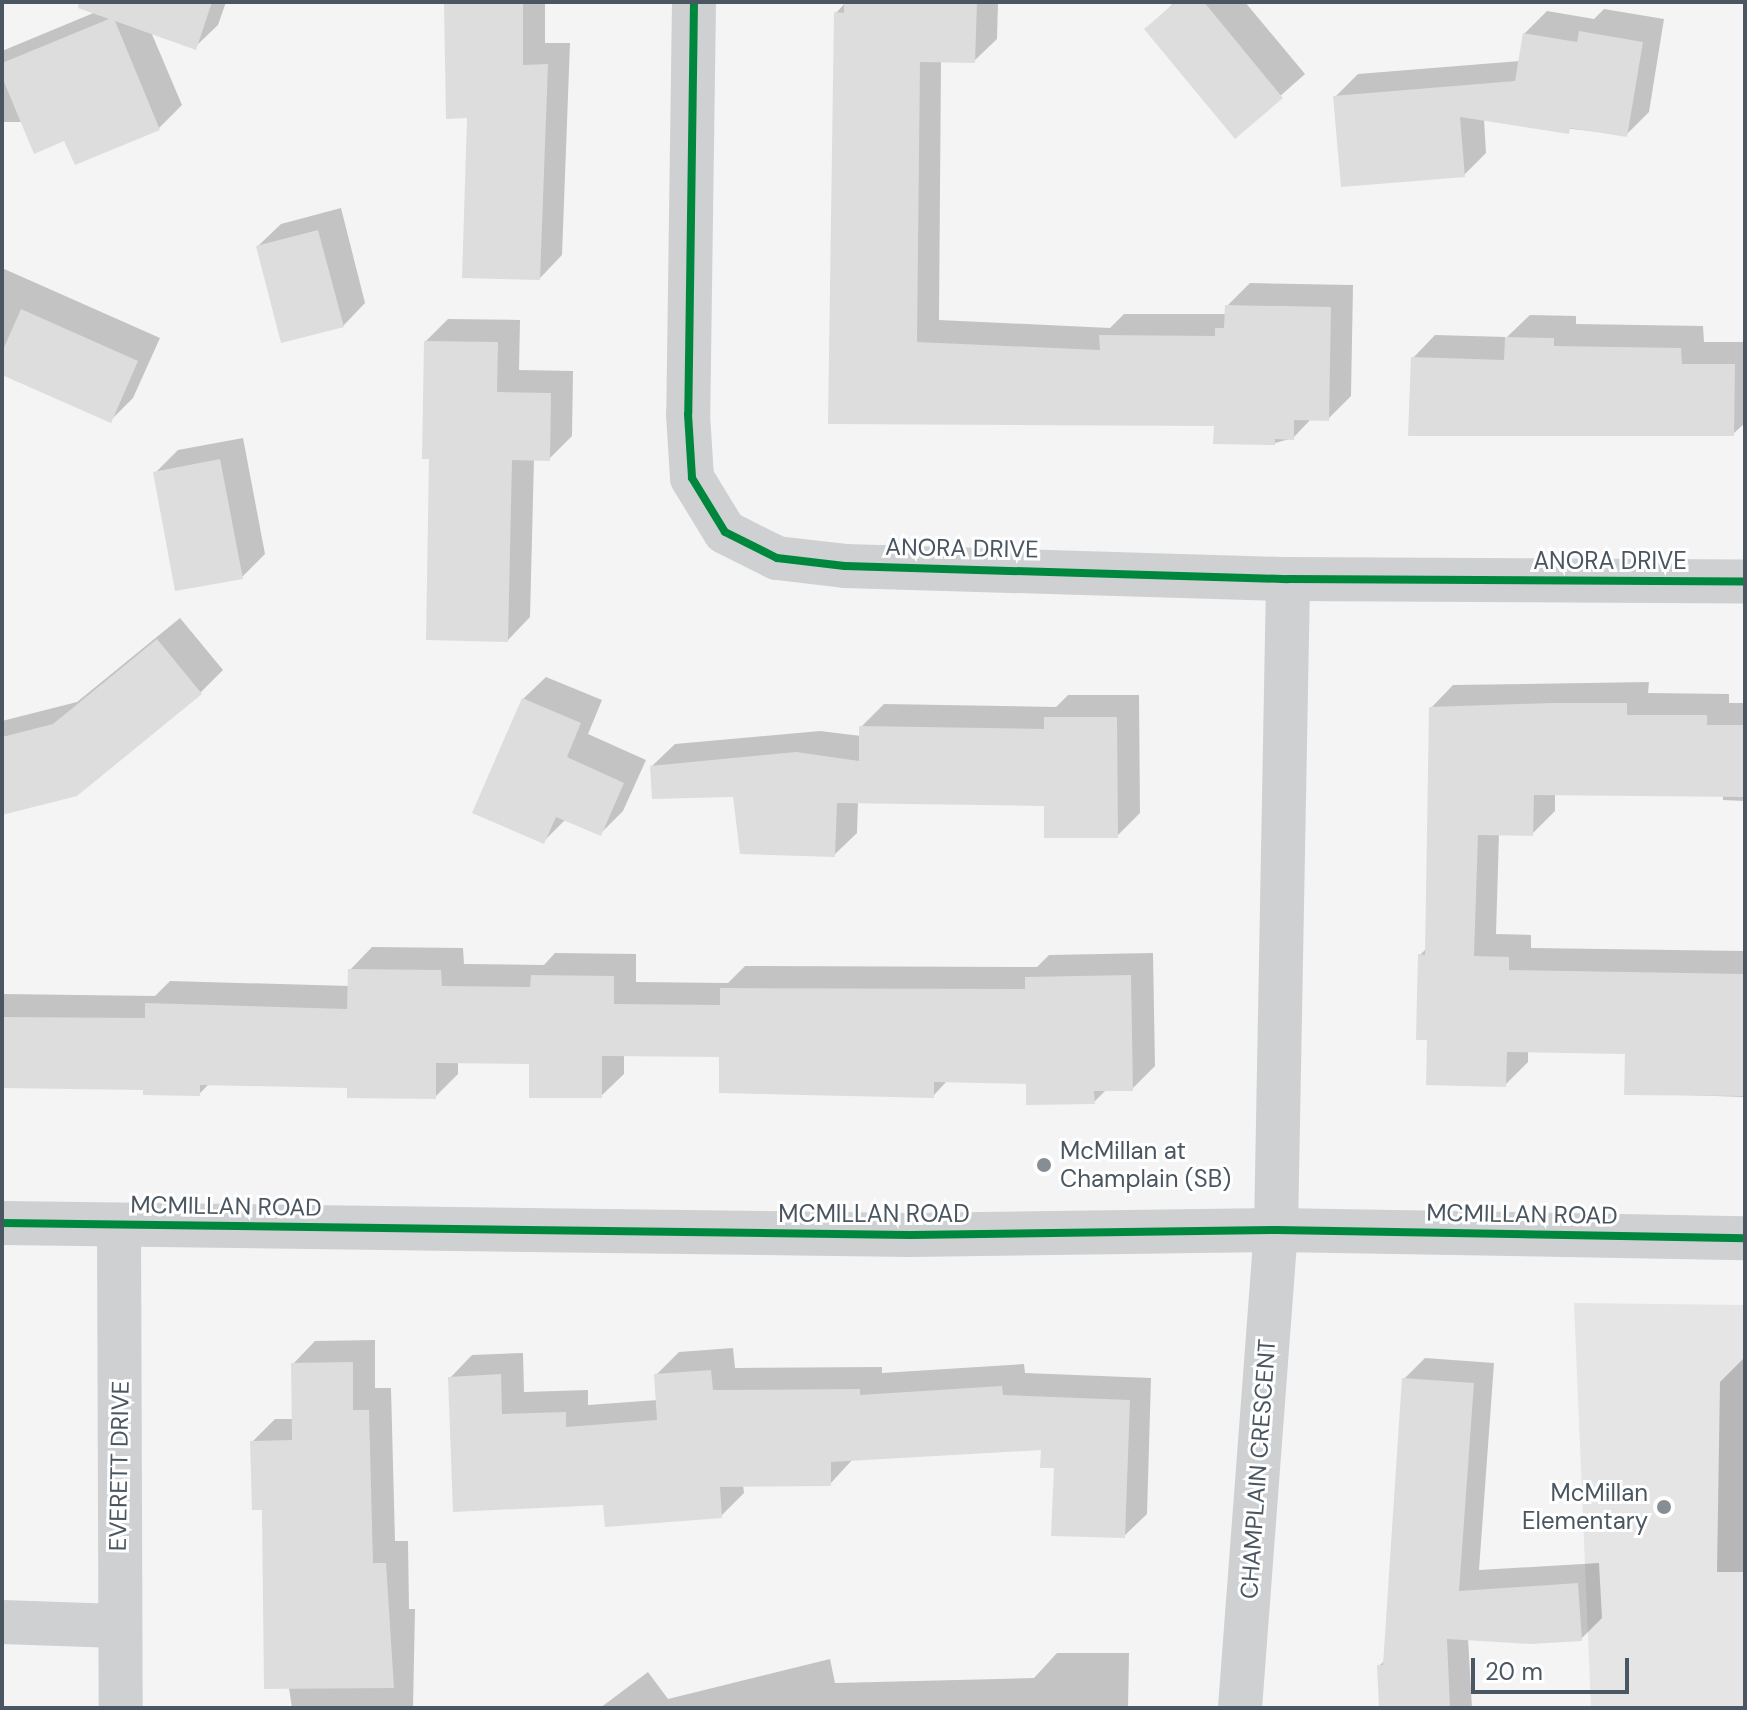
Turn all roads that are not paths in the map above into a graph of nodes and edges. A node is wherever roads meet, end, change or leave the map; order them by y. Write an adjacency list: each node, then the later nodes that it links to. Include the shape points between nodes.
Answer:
1 (694, 2): 2 (street, ANORA DRIVE, via 688,414 692,478 725,532 777,558 845,566)
2 (1288, 579): 3 (street, ANORA DRIVE); 6 (street)
3 (1745, 581)
4 (2, 1223): 5 (street, MCMILLAN ROAD)
5 (119, 1225): 6 (street, MCMILLAN ROAD, via 910,1235); 9 (street, EVERETT DRIVE)
6 (1276, 1230): 7 (street, MCMILLAN ROAD); 11 (street, CHAMPLAIN CRESCENT)
7 (1745, 1238)
8 (2, 1622): 9 (street)
9 (117, 1626): 10 (street, EVERETT DRIVE)
10 (121, 1708)
11 (1240, 1708)

